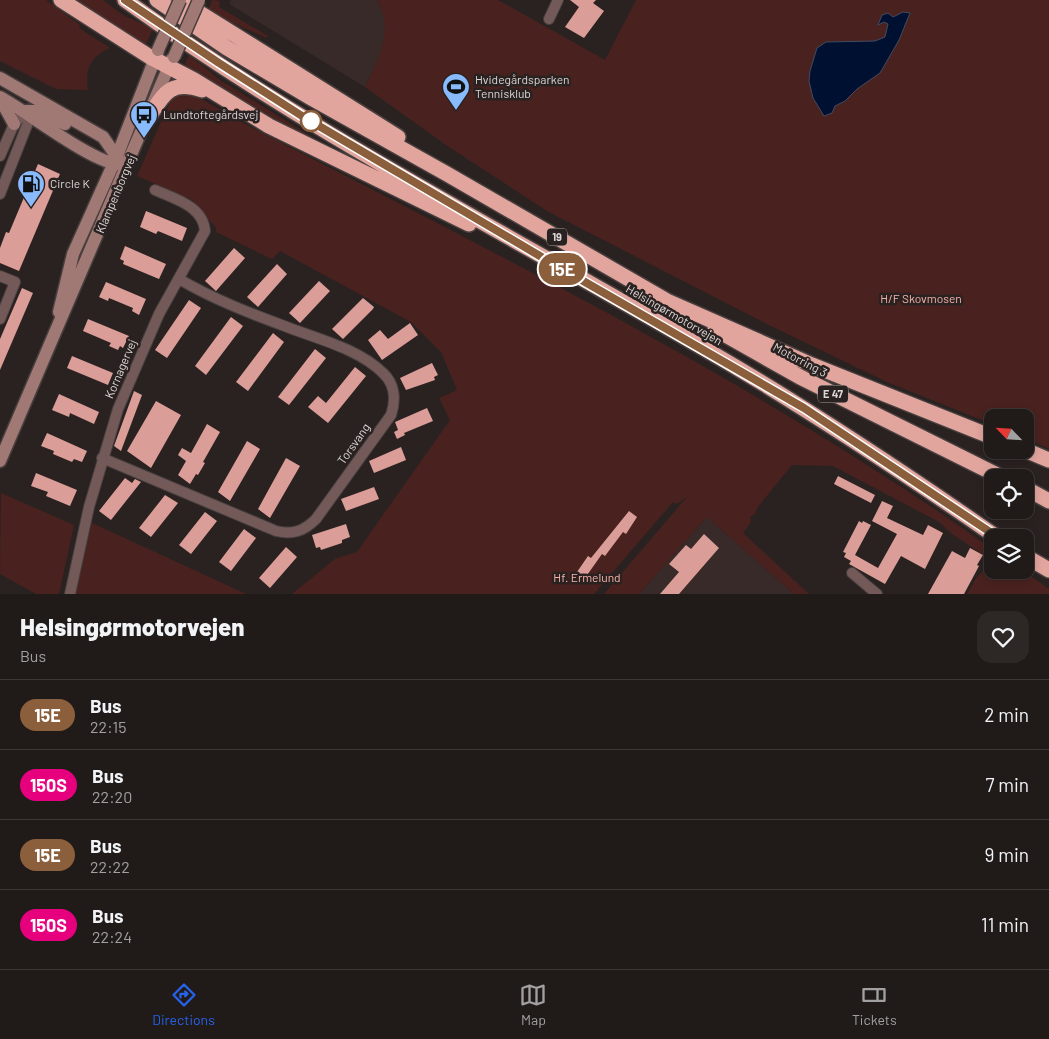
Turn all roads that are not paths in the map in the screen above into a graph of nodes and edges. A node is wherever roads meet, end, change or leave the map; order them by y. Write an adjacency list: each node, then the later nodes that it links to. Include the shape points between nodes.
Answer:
1 (61, 0): 8 (highway)
2 (125, 0): 24 (highway, Helsingørmotorvejen / 19, via 302,116)
3 (157, 0): 21 (highway, Helsingørmotorvejen / 19, via 227,48 313,100)
4 (180, 0): 8 (street, Klampenborgvej, bridge); 21 (highway, via 378,123)
5 (199, 0): 8 (street, Klampenborgvej, bridge)
6 (558, 0): 7 (street)
7 (549, 18)
8 (164, 57): 11 (highway); 13 (street, Klampenborgvej); 15 (street, Klampenborgvej)
9 (0, 78): 10 (street)
10 (28, 94): 14 (street); 17 (street)
11 (218, 96): 15 (highway, via 192,87 176,86 164,94); 24 (highway, via 394,190)
12 (0, 98): 14 (street); 16 (street)
13 (139, 98): 18 (street, via 117,133); 20 (street, Klampenborgvej)
14 (29, 112): 16 (street); 17 (street, via 70,126); 20 (street, via 55,133); 23 (street)
15 (145, 123): 20 (street, Klampenborgvej)
16 (14, 124): 19 (street)
17 (86, 127): 18 (street)
18 (103, 137): 20 (street)
19 (0, 156)
20 (120, 161): 29 (street, Klampenborgvej, via 74,254); 29 (street, Klampenborgvej, via 123,177)
21 (447, 174): 27 (highway, Helsingørmotorvejen / 19)
22 (155, 190): 26 (street, Kornagervej, via 191,206 204,222 203,238)
23 (0, 194)
24 (545, 259): 38 (highway, Helsingørmotorvejen / 19, via 804,408)
25 (0, 276): 28 (street, via 16,282)
26 (179, 279): 32 (street, Kornagervej, via 132,372); 32 (street, Torsvang, via 215,300 361,357 390,381 394,393 391,415 316,520 308,527 288,534)
27 (668, 301): 30 (highway, Helsingørmotorvejen / 19, via 812,365); 35 (highway, Motorring 3 / E 47, via 800,377)
28 (0, 318)
29 (55, 332): 34 (street, Klampenborgvej)
30 (984, 434)
31 (1034, 454): 33 (highway)
32 (102, 458): 42 (street, Kornagervej)
33 (1049, 460)
34 (0, 462)
35 (985, 469)
36 (1034, 492): 37 (highway)
37 (1049, 500)
38 (985, 529)
39 (1034, 562): 40 (highway)
40 (1046, 570)
41 (852, 573): 43 (street)
42 (70, 594)
43 (877, 594)

